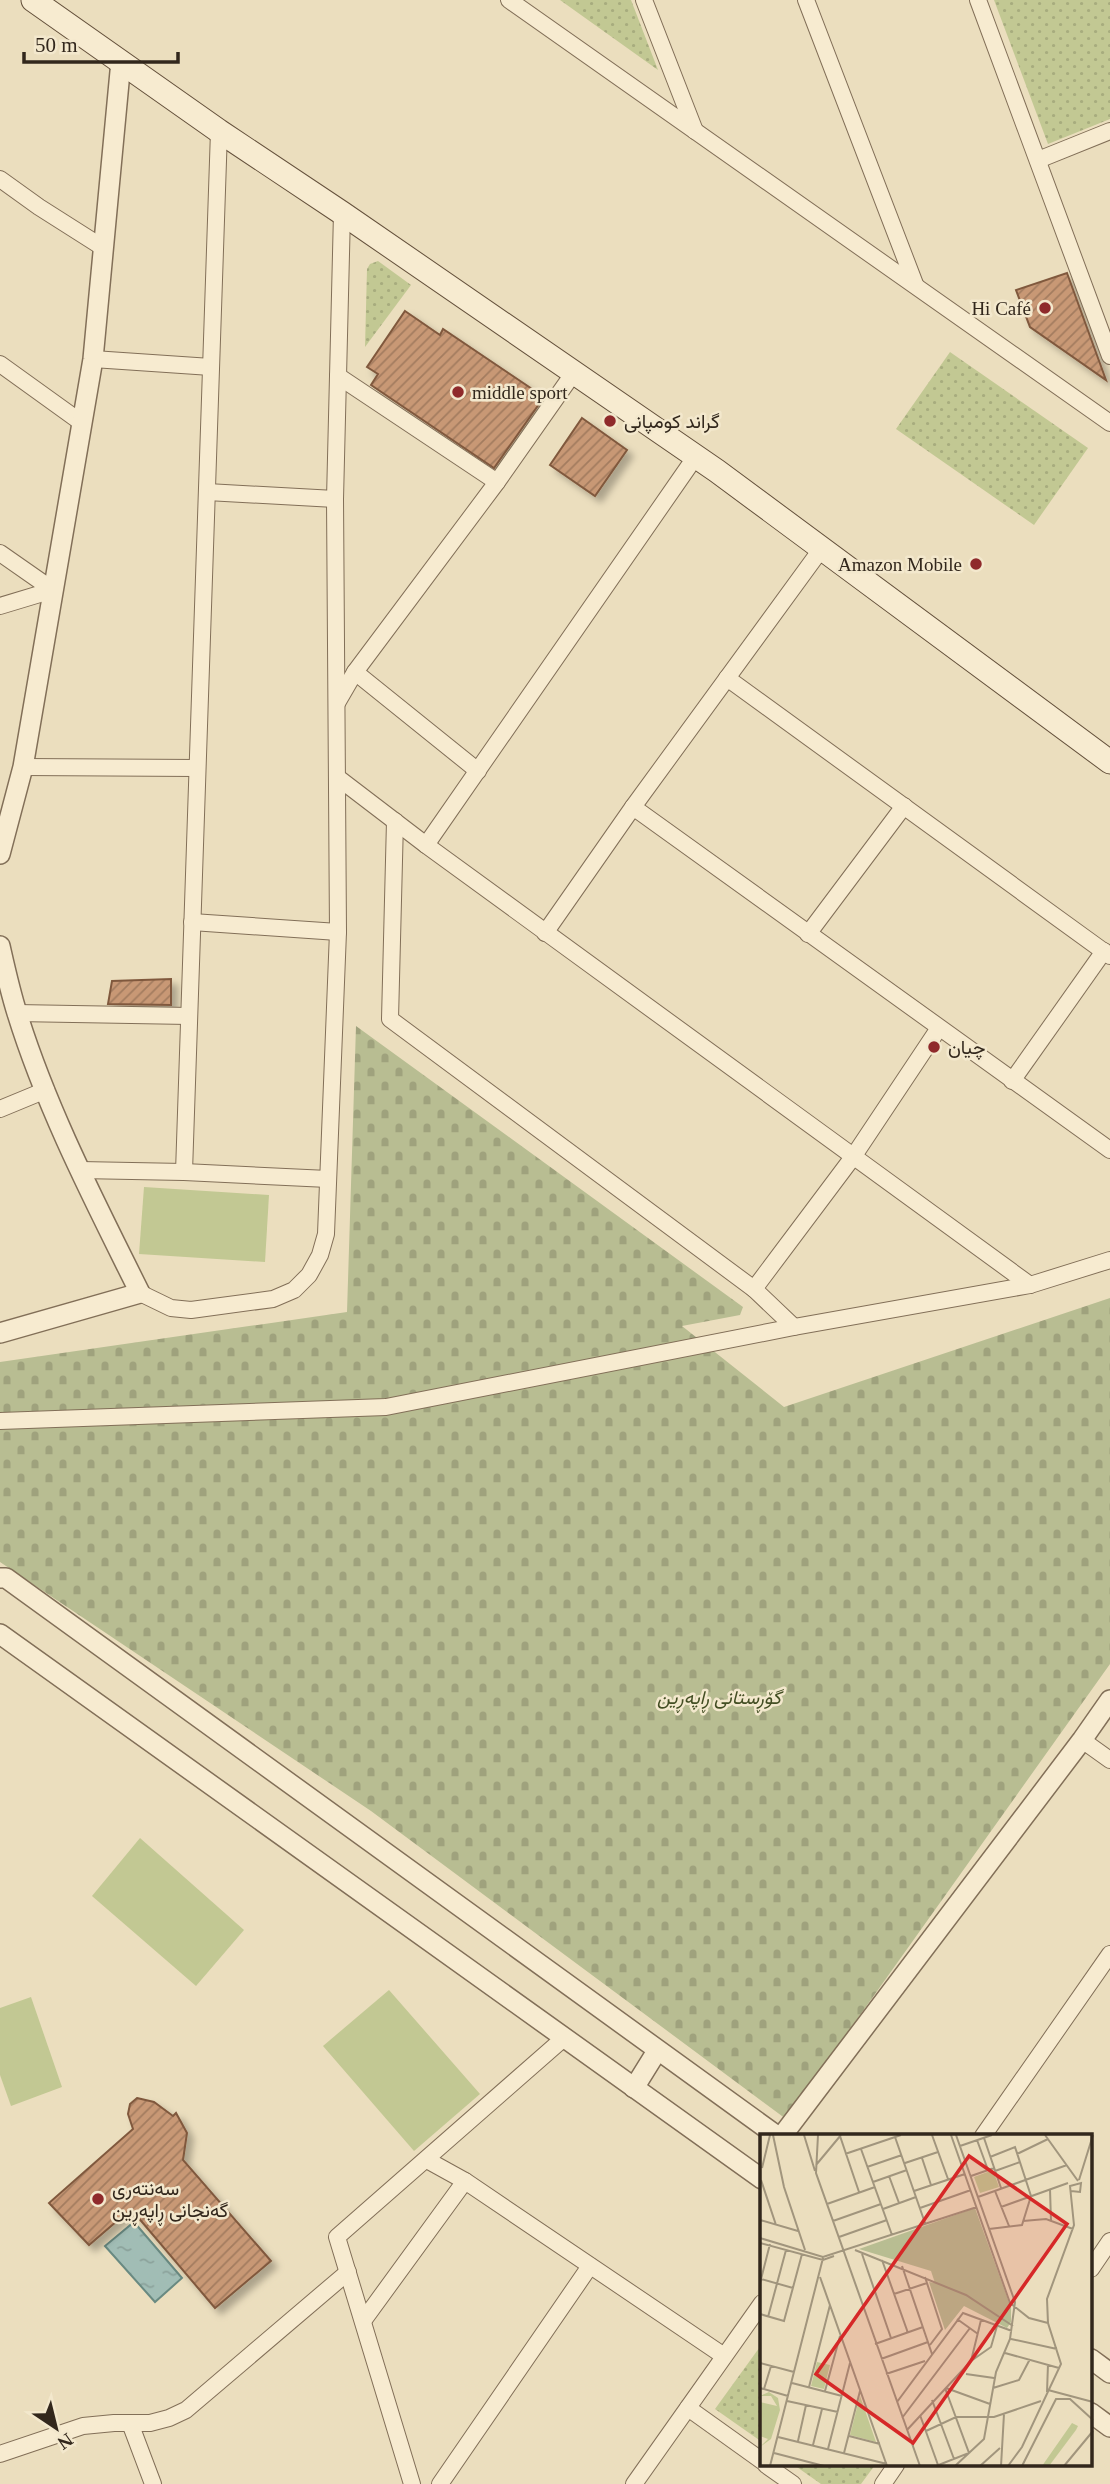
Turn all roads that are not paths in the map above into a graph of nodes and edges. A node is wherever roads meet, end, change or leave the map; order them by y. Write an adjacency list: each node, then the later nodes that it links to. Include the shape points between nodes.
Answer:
1 (33, 0): 6 (main road)
2 (509, 0): 8 (street)
3 (644, 0): 8 (street)
4 (806, 0): 14 (street)
5 (978, 0): 10 (street)
6 (121, 61): 7 (main road); 13 (street)
7 (219, 131): 12 (main road); 18 (street)
8 (695, 131): 14 (street)
9 (1110, 131): 10 (street)
10 (1038, 160): 15 (street)
11 (0, 179): 13 (street)
12 (342, 213): 19 (main road); 20 (street)
13 (103, 247): 16 (street)
14 (915, 284): 22 (street)
15 (1110, 356)
16 (93, 359): 18 (street); 21 (street)
17 (0, 364): 21 (street)
18 (211, 367): 25 (street)
19 (575, 371): 23 (main road); 24 (street)
20 (338, 376): 24 (street); 26 (street)
21 (82, 423): 29 (street)
22 (1110, 423)
23 (696, 456): 27 (main road); 37 (street)
24 (496, 482): 31 (street)
25 (206, 492): 26 (street); 36 (street)
26 (335, 499): 33 (street)
27 (822, 548): 32 (street); 34 (main road)
28 (0, 553): 29 (street)
29 (53, 590): 30 (street); 35 (street)
30 (0, 606)
31 (355, 672): 33 (street); 37 (street)
32 (727, 678): 39 (street); 40 (street)
33 (335, 705): 38 (street)
34 (1110, 762)
35 (23, 767): 36 (street); 43 (street)
36 (197, 768): 44 (street)
37 (478, 771): 42 (street)
38 (337, 777): 41 (street); 45 (street)
39 (904, 806): 47 (street); 49 (street)
40 (633, 807): 46 (street); 47 (street)
41 (395, 821): 42 (street); 63 (street, via 390,1020)
42 (426, 845): 46 (street)
43 (0, 851)
44 (192, 922): 45 (street); 51 (street)
45 (338, 932): 60 (street)
46 (545, 933): 57 (street)
47 (808, 933): 52 (street)
48 (0, 946): 50 (street)
49 (1107, 953): 53 (street)
50 (16, 1013): 51 (street); 54 (street)
51 (189, 1016): 59 (street)
52 (939, 1028): 53 (street); 57 (street)
53 (1012, 1081): 56 (street)
54 (46, 1090): 55 (street); 58 (street)
55 (0, 1109)
56 (1110, 1150)
57 (853, 1157): 62 (street); 63 (street)
58 (80, 1170): 59 (street); 64 (street)
59 (184, 1172): 60 (street)
60 (328, 1179): 64 (street, via 326,1234 320,1255 309,1276 293,1290 273,1299 191,1310 171,1308)
61 (1110, 1260): 62 (street)
62 (1030, 1285): 65 (street)
63 (754, 1289): 65 (street)
64 (140, 1293): 66 (street)
65 (794, 1327): 67 (street, via 386,1407)
66 (0, 1333)
67 (0, 1421)
68 (0, 1578): 75 (street, via 6,1578)
69 (0, 1633): 74 (street)
70 (1110, 1700): 71 (street)
71 (1082, 1740): 72 (street); 78 (street)
72 (1110, 1760)
73 (1110, 1954): 79 (street)
74 (564, 2038): 76 (street); 80 (street)
75 (657, 2051): 76 (street); 77 (street)
76 (634, 2088): 81 (street)
77 (776, 2134)
78 (781, 2134)
79 (984, 2134)
80 (427, 2160): 82 (street); 86 (street, via 337,2237)
81 (760, 2178)
82 (465, 2181): 84 (street); 88 (street)
83 (1110, 2241): 85 (street)
84 (590, 2266): 89 (street); 101 (street)
85 (1092, 2268)
86 (348, 2272): 88 (street); 94 (street, via 186,2410 159,2421)
87 (760, 2306): 89 (street)
88 (363, 2321): 100 (street)
89 (724, 2356): 92 (street)
90 (1092, 2360): 91 (street)
91 (1110, 2372)
92 (688, 2407): 97 (street); 102 (street)
93 (1092, 2414): 95 (street)
94 (130, 2423): 96 (street, via 75,2428); 99 (street)
95 (1110, 2427)
96 (0, 2454)
97 (760, 2460)
98 (767, 2466): 103 (street)
99 (153, 2484)
100 (412, 2484)
101 (440, 2484)
102 (634, 2484)
103 (793, 2484)

